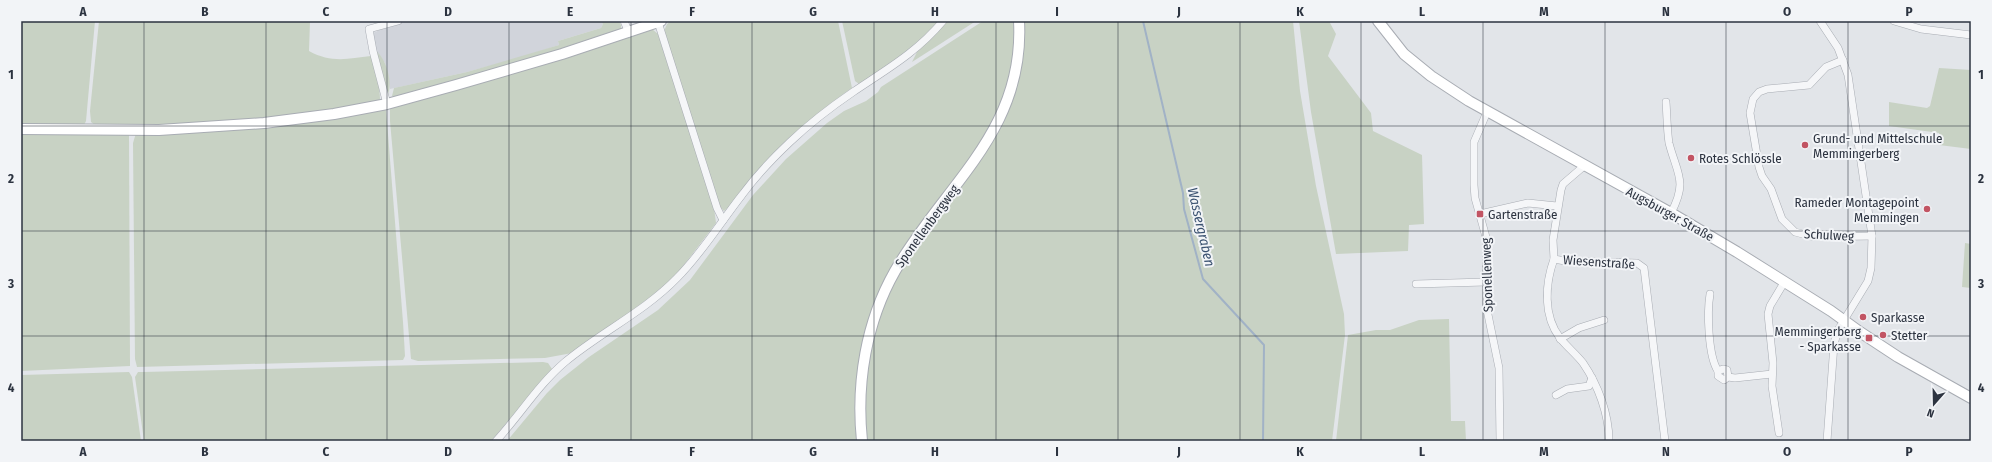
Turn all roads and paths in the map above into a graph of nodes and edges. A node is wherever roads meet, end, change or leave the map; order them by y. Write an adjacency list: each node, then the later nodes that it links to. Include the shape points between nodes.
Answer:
1 (398, 21): 13 (street, via 369,29)
2 (624, 21): 9 (street)
3 (943, 21): 20 (street, via 913,52 827,110 790,142 753,180)
4 (1020, 21): 36 (street, Sponellenbergweg, via 1016,71 1000,118 966,173 904,256 878,308 863,365 860,404)
5 (1378, 21): 14 (street, Augsburger Straße, via 1404,54 1431,76)
6 (1820, 21): 11 (street)
7 (1894, 21): 10 (street, via 1921,29)
8 (660, 22): 9 (street); 20 (street, via 716,208)
9 (629, 33): 13 (street)
10 (1971, 35)
11 (1843, 60): 21 (street, via 1851,90); 21 (street, Schulweg, via 1826,66 1809,85 1759,92 1750,113 1759,167 1782,220 1795,232 1814,237)
12 (1666, 102): 18 (street, via 1669,141 1681,184 1679,198)
13 (387, 104): 15 (street, via 286,121 236,125 159,130)
14 (1488, 112): 16 (street, Augsburger Straße); 19 (street, Sponellenweg, via 1475,137 1474,147 1475,198)
15 (21, 129)
16 (1584, 166): 17 (street, Wiesenstraße, via 1564,184); 18 (street, Augsburger Straße)
17 (1557, 206): 19 (street, via 1528,203); 22 (street, Wiesenstraße, via 1553,240)
18 (1671, 213): 23 (street, Augsburger Straße)
19 (1480, 214): 24 (street, Sponellenweg, via 1486,237)
20 (723, 220): 35 (street, via 696,257 668,287 560,366)
21 (1872, 236): 27 (street, via 1868,281)
22 (1554, 259): 29 (street, via 1550,274 1548,311); 39 (street, Wiesenstraße, via 1637,263 1644,268)
23 (1785, 281): 27 (street, Augsburger Straße); 30 (street, via 1769,310)
24 (1485, 282): 25 (street); 37 (street, Sponellenweg, via 1486,305 1499,368)
25 (1416, 284)
26 (1710, 294): 30 (street, via 1708,311 1711,342 1718,371 1725,369 1728,377 1736,378)
27 (1844, 319): 33 (street, Augsburger Straße, via 1898,357); 40 (street, via 1834,344)
28 (1604, 320): 29 (street, via 1579,328)
29 (1560, 339): 31 (street, via 1582,362)
30 (1772, 374): 34 (street)
31 (1592, 378): 32 (street, via 1589,386 1567,389); 38 (street, via 1605,411)
32 (1556, 395)
33 (1971, 398)
34 (1779, 433)
35 (496, 441)
36 (862, 441)
37 (1500, 441)
38 (1609, 441)
39 (1665, 441)
40 (1827, 441)

